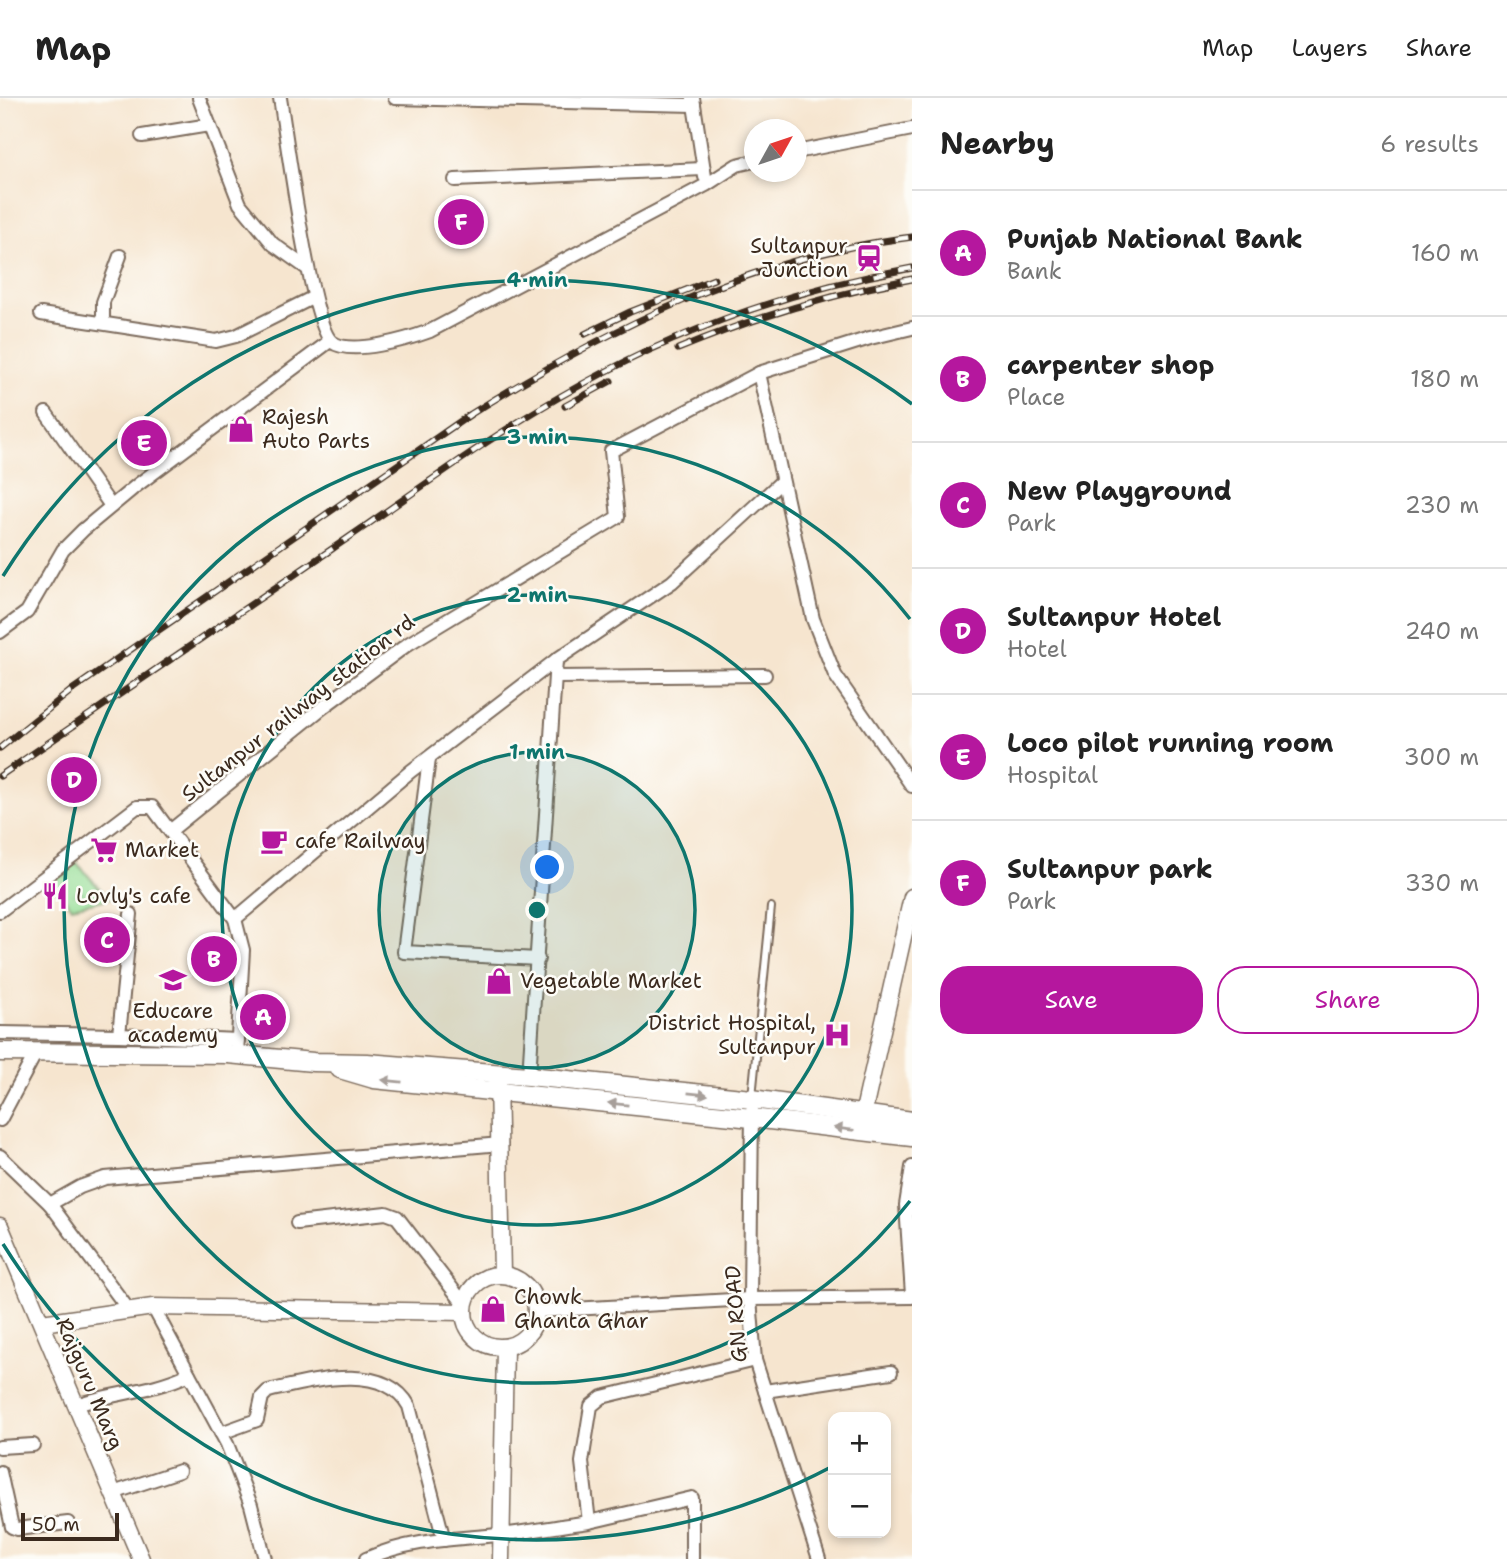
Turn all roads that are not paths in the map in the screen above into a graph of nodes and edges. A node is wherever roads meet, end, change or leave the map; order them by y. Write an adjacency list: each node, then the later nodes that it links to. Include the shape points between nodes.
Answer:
1 (199, 98): 5 (street)
2 (280, 98): 14 (street)
3 (395, 98): 4 (street)
4 (694, 101): 10 (street)
5 (209, 125): 7 (street); 14 (street, via 240,204 273,244)
6 (912, 129): 8 (street)
7 (142, 136)
8 (807, 150)
9 (744, 163): 12 (street)
10 (704, 169): 11 (street); 12 (street)
11 (455, 180)
12 (706, 185): 19 (street, via 430,331 396,343 343,347)
13 (120, 256): 17 (street, via 103,302)
14 (308, 269): 15 (street)
15 (314, 296): 17 (street, via 236,336 216,341); 19 (street)
16 (41, 314): 17 (street)
17 (103, 323)
18 (912, 328): 20 (street, Sultanpur railway station rd)
19 (330, 341): 23 (street)
20 (759, 373): 22 (street); 30 (street, Sultanpur railway station rd, via 611,451 618,517 408,644)
21 (46, 413): 23 (street)
22 (781, 482): 25 (street, via 672,582); 29 (street, via 813,619 835,676)
23 (111, 506): 24 (street, via 63,550 27,612)
24 (0, 632)
25 (556, 660): 27 (street); 28 (street)
26 (765, 675): 27 (street)
27 (556, 677): 36 (street)
28 (429, 759): 35 (street); 36 (street, via 404,952)
29 (912, 786)
30 (170, 831): 33 (street, via 152,807 137,807); 35 (street)
31 (912, 897): 46 (street)
32 (771, 907): 45 (lane)
33 (0, 911)
34 (131, 915): 38 (street)
35 (235, 919): 39 (street, via 243,950)
36 (538, 959): 43 (street)
37 (0, 1033): 38 (street)
38 (120, 1035): 39 (street)
39 (234, 1050): 40 (main road); 42 (street, via 234,1061 229,1063); 44 (main road, via 313,1062 367,1063)
40 (0, 1052)
41 (0, 1059): 42 (street)
42 (33, 1059): 47 (street)
43 (529, 1076): 44 (main road); 45 (main road, one-way to 45)
44 (498, 1083): 45 (main road, one-way to 44); 50 (street)
45 (752, 1108): 46 (main road); 49 (main road, one-way to 45); 58 (street, GN ROAD)
46 (863, 1115): 48 (main road)
47 (0, 1120)
48 (912, 1121)
49 (912, 1137)
50 (500, 1144): 53 (street, via 105,1178); 56 (street)
51 (0, 1156): 53 (street)
52 (912, 1167): 57 (street, via 906,1205)
53 (50, 1204): 61 (street)
54 (297, 1223): 60 (street, via 392,1214)
55 (0, 1226): 63 (street, Rajguru Marg)
56 (502, 1275): 60 (street, via 485,1277 471,1288); 62 (street, via 520,1280 532,1293)
57 (912, 1296): 58 (street)
58 (750, 1299): 62 (street); 65 (street, GN ROAD)
59 (153, 1307): 60 (street); 61 (street); 67 (street)
60 (464, 1308): 64 (street, via 464,1321 473,1336 487,1346)
61 (128, 1309): 63 (street)
62 (537, 1311): 64 (street, via 533,1328 522,1342)
63 (42, 1323): 69 (street, Rajguru Marg)
64 (505, 1348): 79 (street)
65 (755, 1360): 68 (street, GN ROAD); 76 (street, via 603,1397 591,1406 582,1462)
66 (891, 1372): 68 (street)
67 (189, 1374): 69 (street, via 154,1388); 70 (street)
68 (765, 1391): 86 (street, GN ROAD)
69 (76, 1405): 75 (street, Rajguru Marg)
70 (221, 1433): 80 (street, via 257,1420 262,1396 268,1391 364,1378 386,1384 409,1406); 82 (street, via 241,1476)
71 (33, 1445): 72 (street)
72 (0, 1447)
73 (179, 1471): 75 (street)
74 (0, 1472): 78 (street)
75 (113, 1493): 81 (street, Rajguru Marg)
76 (589, 1522): 79 (street); 85 (street, via 692,1498)
77 (68, 1523): 78 (street, via 17,1529)
78 (5, 1524)
79 (501, 1535): 80 (street); 84 (street)
80 (444, 1540): 83 (street)
81 (141, 1559)
82 (265, 1559)
83 (366, 1559)
84 (501, 1559)
85 (692, 1559)
86 (818, 1559)

